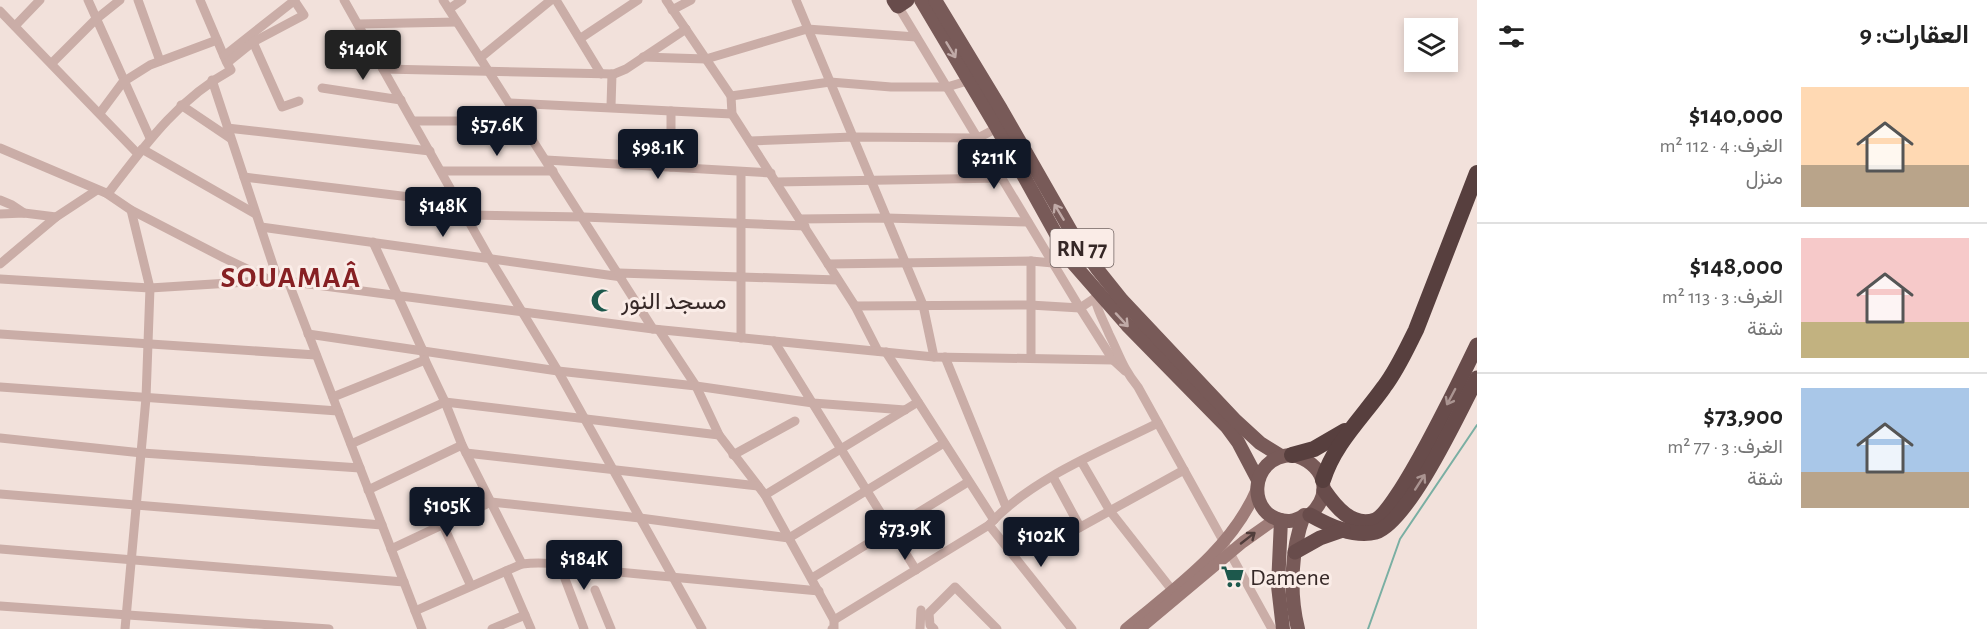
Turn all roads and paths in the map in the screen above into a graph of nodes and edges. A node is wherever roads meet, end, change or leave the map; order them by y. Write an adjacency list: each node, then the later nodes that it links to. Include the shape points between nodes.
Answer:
1 (40, 0): 25 (street)
2 (88, 0): 22 (street)
3 (120, 0): 22 (street)
4 (138, 0): 36 (street)
5 (200, 0): 30 (street)
6 (295, 0): 31 (street, via 304,15); 34 (street)
7 (344, 0): 24 (street)
8 (443, 0): 19 (street)
9 (462, 0): 19 (street)
10 (551, 0): 33 (street)
11 (556, 0): 29 (street)
12 (638, 0): 29 (street)
13 (666, 0): 20 (street)
14 (691, 0): 20 (street)
15 (796, 0): 27 (street)
16 (921, 0): 42 (main road, one-way to 42)
17 (935, 0): 42 (main road, RN 77)
18 (900, 2): 28 (street)
19 (449, 9): 23 (street)
20 (672, 10): 26 (street)
21 (0, 11): 25 (street)
22 (95, 20): 37 (street); 44 (street)
23 (457, 22): 24 (street); 33 (street)
24 (358, 24): 38 (street)
25 (15, 26): 37 (street)
26 (686, 29): 32 (street); 35 (street)
27 (807, 29): 28 (street); 35 (street); 45 (street)
28 (916, 37): 46 (street)
29 (581, 38): 40 (street)
30 (217, 40): 34 (street); 36 (street)
31 (253, 42): 34 (street); 50 (street, via 282,107)
32 (644, 57): 35 (street); 41 (street)
33 (480, 58): 39 (street)
34 (226, 59): 43 (street, via 231,70)
35 (706, 60): 48 (street)
36 (160, 61): 44 (street)
37 (52, 63): 55 (street)
38 (383, 69): 39 (street); 49 (street)
39 (489, 72): 40 (street); 51 (street)
40 (601, 74): 41 (street)
41 (612, 74): 53 (street)
42 (976, 79): 46 (street); 59 (main road); 65 (main road, RN 77)
43 (212, 80): 52 (street); 60 (street)
44 (123, 82): 55 (street); 62 (street)
45 (830, 82): 46 (street); 48 (street); 61 (street)
46 (947, 87): 63 (street)
47 (322, 88): 49 (street)
48 (732, 96): 56 (street)
49 (401, 100): 57 (street)
50 (299, 101)
51 (510, 103): 53 (street); 58 (street)
52 (181, 105): 60 (street); 62 (street)
53 (611, 106): 54 (street)
54 (670, 111): 56 (street); 70 (street)
55 (100, 113): 67 (street)
56 (732, 114): 64 (street)
57 (413, 121): 58 (street); 68 (street)
58 (521, 121): 69 (street)
59 (997, 128): 63 (street); 65 (main road)
60 (229, 133): 68 (street); 75 (street)
61 (853, 137): 63 (street); 64 (street); 78 (street)
62 (150, 138): 67 (street)
63 (978, 138): 77 (street)
64 (750, 141): 76 (street)
65 (1013, 145): 98 (main road); 108 (main road, RN 77, one-way to 65)
66 (0, 148): 79 (street)
67 (140, 151): 79 (street); 84 (street)
68 (430, 151): 71 (street)
69 (546, 160): 70 (street); 72 (street)
70 (671, 167): 73 (street)
71 (441, 171): 72 (street); 81 (street)
72 (553, 171): 88 (street)
73 (741, 172): 76 (street); 92 (street)
74 (1477, 172): 146 (highway, via 1416,330 1394,373)
75 (244, 177): 81 (street); 84 (street)
76 (774, 178): 78 (street); 90 (street)
77 (1002, 178): 78 (street); 91 (street)
78 (871, 181): 89 (street)
79 (101, 192): 82 (street); 87 (street)
80 (0, 200): 83 (street)
81 (460, 203): 86 (street)
82 (131, 210): 106 (street, via 224,258); 109 (street)
83 (24, 213): 85 (street); 87 (street)
84 (254, 213): 93 (street)
85 (0, 214)
86 (467, 215): 88 (street); 96 (street)
87 (56, 217): 95 (street)
88 (583, 217): 92 (street); 103 (street)
89 (886, 218): 90 (street); 91 (street); 99 (street)
90 (802, 222): 92 (street); 102 (street)
91 (1028, 222): 100 (street)
92 (740, 224): 104 (street)
93 (261, 226): 94 (street); 106 (street)
94 (373, 242): 96 (street); 110 (street)
95 (5, 256): 101 (street)
96 (490, 259): 103 (street); 116 (street)
97 (1031, 261): 99 (street); 100 (street); 113 (street)
98 (1071, 261): 100 (street); 111 (main road)
99 (905, 263): 102 (street); 112 (street)
100 (1053, 263): 115 (street)
101 (0, 264)
102 (828, 264): 107 (street)
103 (620, 275): 104 (street); 117 (street)
104 (740, 278): 107 (street); 120 (street)
105 (0, 279): 109 (street)
106 (278, 280): 109 (street); 110 (street); 119 (street)
107 (838, 280): 114 (street)
108 (1110, 286): 111 (street); 155 (main road, RN 77, via 1236,421 1260,443)
109 (150, 288): 122 (street)
110 (396, 294): 116 (street); 126 (street)
111 (1096, 297): 115 (street); 132 (street, via 1099,314); 162 (main road, one-way to 162, via 1227,427)
112 (923, 305): 113 (street); 114 (street); 127 (street)
113 (1030, 305): 115 (street); 129 (street)
114 (855, 306): 124 (street)
115 (1080, 308): 130 (street)
116 (522, 312): 117 (street); 131 (street)
117 (656, 330): 120 (street); 134 (street)
118 (0, 334): 122 (street)
119 (308, 334): 125 (street); 126 (street)
120 (741, 338): 121 (street)
121 (774, 341): 124 (street); 140 (street)
122 (147, 343): 125 (street); 137 (street)
123 (1477, 345): 163 (highway, one-way to 163, via 1421,454 1382,516 1375,520 1353,519 1336,507)
124 (882, 351): 127 (street); 139 (street)
125 (316, 355): 136 (street)
126 (424, 355): 131 (street); 136 (street); 138 (street)
127 (934, 357): 128 (street)
128 (945, 357): 129 (street); 171 (street)
129 (1031, 358): 130 (street)
130 (1113, 360): 132 (street)
131 (558, 371): 134 (street); 143 (street)
132 (1125, 371): 145 (street)
133 (1477, 378): 181 (highway, one-way to 133, via 1375,532 1390,524 1433,462)
134 (696, 386): 140 (street); 147 (street)
135 (0, 387): 137 (street)
136 (333, 397): 142 (street)
137 (146, 398): 142 (street); 153 (street)
138 (445, 402): 143 (street); 150 (street); 151 (street)
139 (918, 402): 141 (street); 149 (street)
140 (813, 403): 141 (street); 152 (street)
141 (904, 410): 152 (street)
142 (338, 411): 150 (street)
143 (584, 418): 147 (street); 158 (street)
144 (795, 422): 154 (street)
145 (1158, 423): 156 (street); 159 (street)
146 (1355, 423): 155 (highway, via 1324,444); 163 (highway, via 1328,464)
147 (719, 435): 154 (street)
148 (0, 438): 153 (street)
149 (944, 443): 161 (street); 166 (street)
150 (351, 444): 157 (street)
151 (464, 449): 158 (street); 165 (street); 169 (street)
152 (841, 449): 166 (street); 168 (street)
153 (142, 453): 157 (street); 170 (street)
154 (733, 455): 164 (street)
155 (1286, 455): 162 (main road, via 1266,465); 163 (main road, via 1312,462)
156 (1081, 461): 160 (street); 172 (street)
157 (360, 468): 165 (street)
158 (611, 468): 164 (street); 174 (street)
159 (1184, 470): 172 (street); 184 (street)
160 (1053, 477): 171 (street); 179 (street)
161 (968, 482): 176 (street); 180 (street)
162 (1257, 484): 175 (main road, via 1262,507); 184 (main road)
163 (1323, 485): 173 (main road, via 1320,504)
164 (758, 486): 168 (street)
165 (368, 489): 177 (street)
166 (867, 490): 180 (street); 182 (street)
167 (0, 494): 170 (street)
168 (765, 495): 182 (street)
169 (491, 502): 174 (street); 178 (street); 190 (street)
170 (135, 505): 177 (street); 188 (street)
171 (1006, 507): 176 (street)
172 (1110, 511): 179 (street); 198 (street)
173 (1307, 515): 175 (main road, via 1295,521); 181 (highway); 187 (main road)
174 (640, 518): 182 (street); 193 (street)
175 (1279, 519): 184 (main road, one-way to 175); 221 (main road, via 1278,586)
176 (992, 522): 191 (street); 217 (street)
177 (382, 525): 186 (street)
178 (442, 525): 186 (street); 196 (street)
179 (1080, 527): 183 (street)
180 (891, 529): 191 (street); 194 (street)
181 (1344, 530): 187 (highway)
182 (789, 538): 194 (street)
183 (1057, 540)
184 (1227, 548): 198 (main road); 219 (main road); 220 (street)
185 (0, 549): 188 (street)
186 (391, 549): 195 (street)
187 (1295, 552): 222 (main road, via 1293,596)
188 (132, 559): 195 (street); 203 (street)
189 (559, 563): 190 (street); 193 (street); 211 (street)
190 (522, 564): 192 (street)
191 (916, 570): 205 (street)
192 (506, 571): 196 (street); 204 (street)
193 (672, 576): 199 (street); 213 (street)
194 (812, 578): 199 (street)
195 (404, 582): 202 (street)
196 (471, 586): 202 (street)
197 (595, 590): 212 (street)
198 (1172, 590): 218 (main road)
199 (819, 591): 205 (street)
200 (0, 606): 203 (street)
201 (921, 610): 214 (street)
202 (415, 611): 208 (street)
203 (126, 614): 206 (street); 207 (street)
204 (525, 615): 209 (street); 210 (street)
205 (833, 627)
206 (125, 629)
207 (329, 629)
208 (422, 629)
209 (492, 629)
210 (531, 629)
211 (584, 629)
212 (611, 629)
213 (702, 629)
214 (920, 629)
215 (934, 629): 216 (street, via 929,613 955,587)
216 (997, 629)
217 (1072, 629)
218 (1126, 629)
219 (1139, 629)
220 (1272, 629)
221 (1283, 629)
222 (1298, 629)

